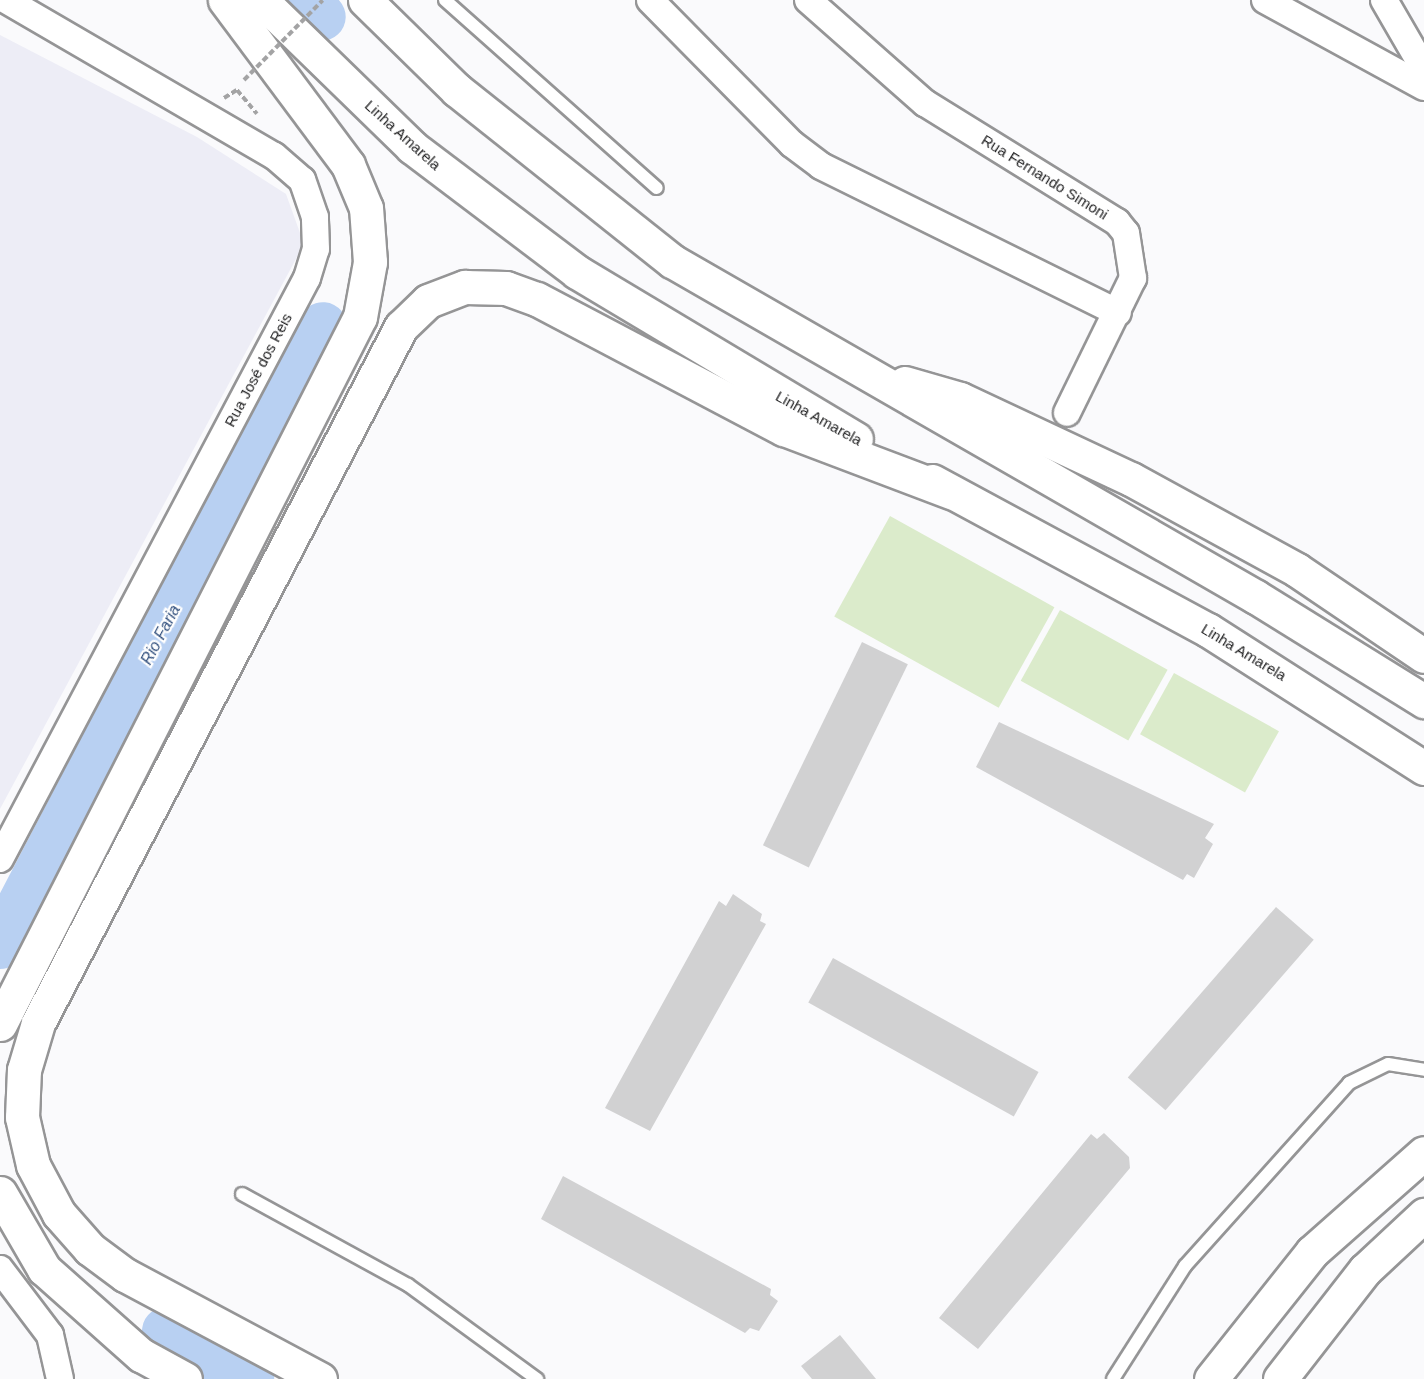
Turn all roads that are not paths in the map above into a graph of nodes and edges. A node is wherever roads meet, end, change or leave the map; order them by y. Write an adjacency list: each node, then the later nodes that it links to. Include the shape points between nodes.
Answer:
1 (6, 0): 22 (street, Rua José dos Reis, via 274,156 302,180 315,217 316,249 307,278)
2 (225, 0): 18 (main road, via 348,165 366,208 370,262 360,317)
3 (261, 0): 16 (main road, Linha Amarela, via 412,147 577,272 735,371)
4 (365, 0): 14 (main road, via 457,90 581,194 729,298)
5 (445, 0): 12 (lane)
6 (650, 0): 13 (street, via 792,144 821,166)
7 (808, 0): 13 (street, Rua Fernando Simoni, via 925,103 1117,222 1134,262)
8 (1264, 0): 11 (street)
9 (1384, 0): 10 (street)
10 (1424, 69)
11 (1424, 87)
12 (657, 188)
13 (1118, 313): 15 (street, Rua Fernando Simoni)
14 (859, 370): 17 (main road, via 960,399 1131,479 1297,570); 20 (main road, via 1256,597)
15 (1067, 413)
16 (960, 497): 19 (main road, via 784,429 537,299 506,288 465,287 428,301 401,327); 21 (main road, Linha Amarela, via 1208,630)
17 (1424, 656)
18 (183, 661): 19 (main road); 23 (main road)
19 (216, 681): 32 (main road, via 38,1023 24,1070 22,1117 33,1165 59,1214 90,1249 125,1275)
20 (1424, 701)
21 (1424, 768)
22 (0, 859)
23 (0, 1024)
24 (1424, 1070): 34 (lane, via 1388,1065 1349,1083 1185,1266)
25 (1424, 1153): 35 (main road, via 1312,1252)
26 (0, 1193): 31 (main road, via 44,1269 141,1355)
27 (242, 1194): 33 (lane, via 408,1286)
28 (1424, 1215): 36 (main road, via 1365,1270)
29 (0, 1269): 30 (street, via 50,1335)
30 (60, 1379)
31 (185, 1379)
32 (320, 1379)
33 (537, 1379)
34 (1113, 1379)
35 (1211, 1379)
36 (1280, 1379)

